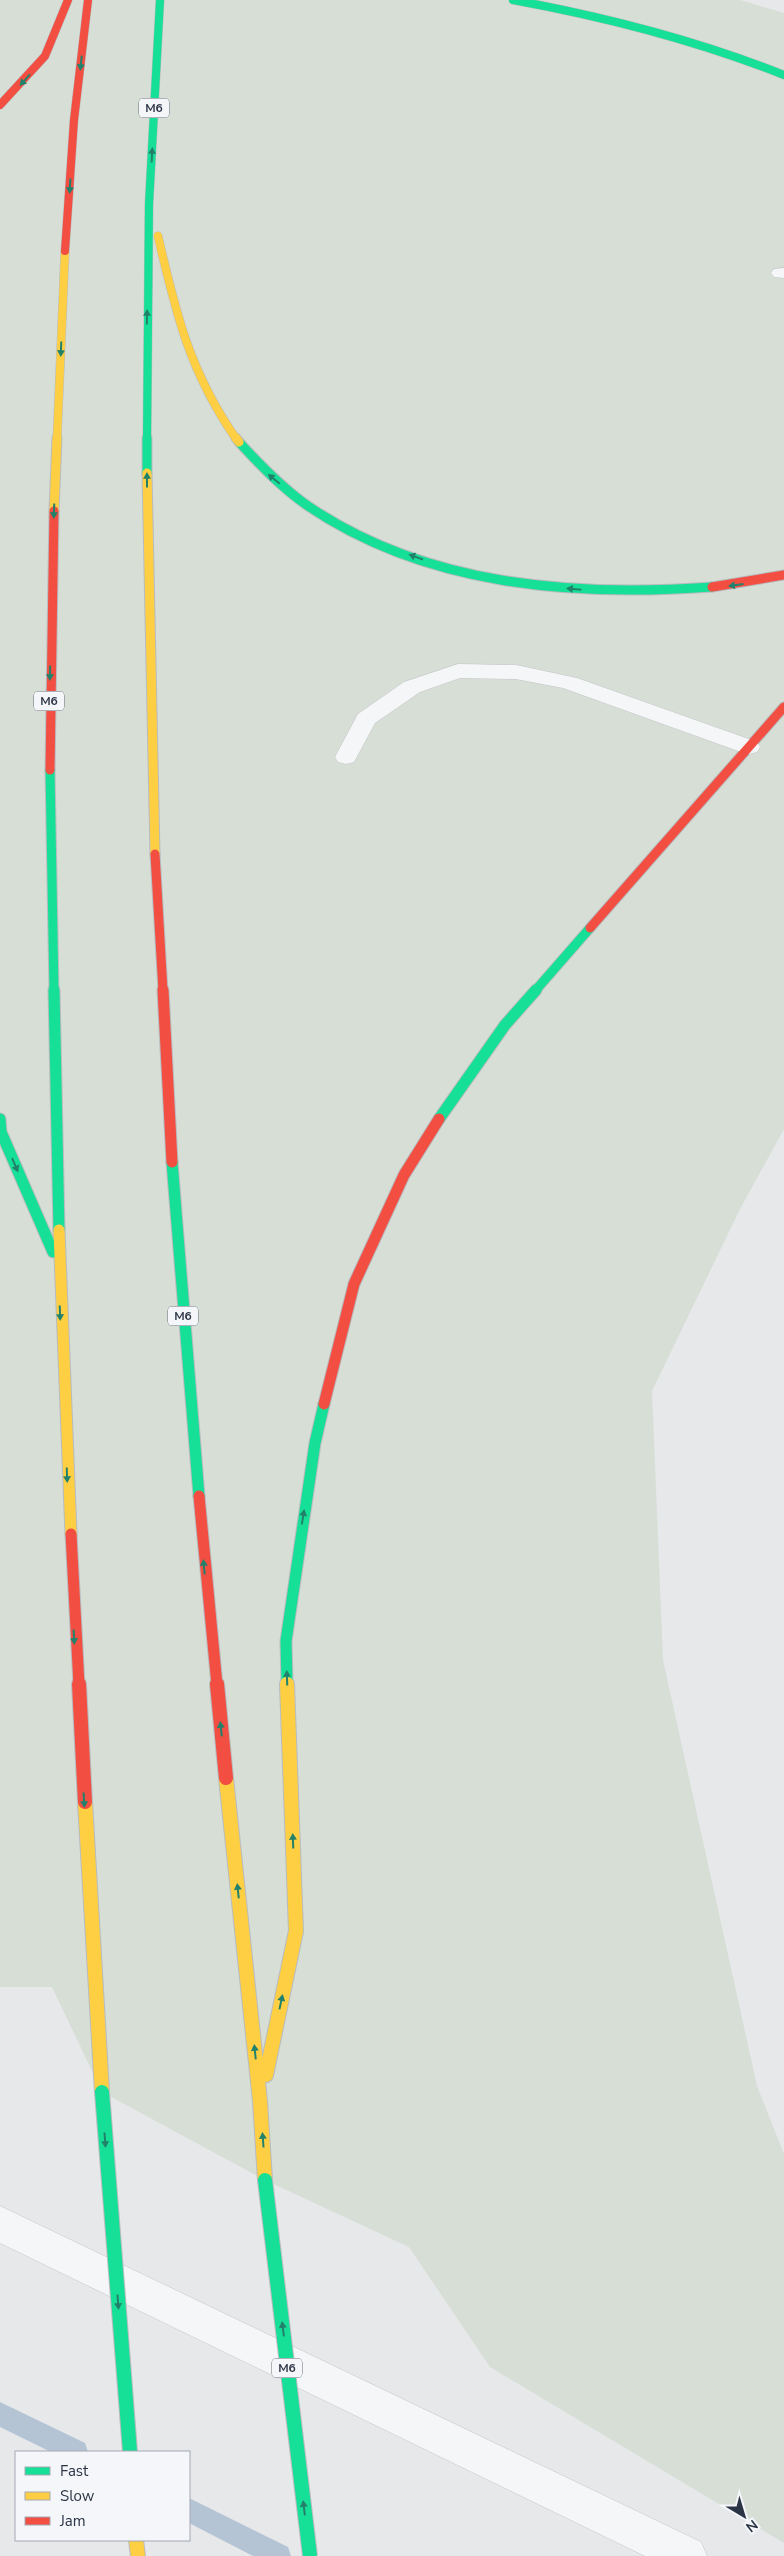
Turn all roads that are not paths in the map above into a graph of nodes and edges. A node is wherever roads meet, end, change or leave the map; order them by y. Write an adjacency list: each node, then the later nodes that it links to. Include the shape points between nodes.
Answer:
1 (68, 0): 6 (highway, one-way to 6, via 45,56)
2 (88, 0): 13 (highway, M6, one-way to 13, via 72,147 51,591 49,875)
3 (160, 0): 7 (highway, M6, one-way to 3)
4 (513, 0): 5 (highway, via 672,33)
5 (784, 75)
6 (0, 105)
7 (150, 204): 8 (highway, one-way to 7, via 739,585 644,591 526,586 420,559 337,523 299,499 267,473 247,452 206,394 189,354); 14 (highway, M6, one-way to 7, via 207,1595 177,1246 157,920 147,528 146,355)
8 (784, 575)
9 (784, 707): 10 (highway)
10 (749, 747): 11 (street, via 569,683 516,672 458,672 412,687 366,719); 14 (highway, one-way to 10, via 296,1931 286,1641 315,1443 354,1284 404,1175 452,1098 500,1032)
11 (346, 757)
12 (0, 1119): 13 (highway, one-way to 13, via 1,1132)
13 (58, 1264): 16 (highway, M6, one-way to 16, bridge, via 74,1624 102,2092)
14 (260, 2101): 19 (highway, M6, one-way to 14, bridge, via 265,2180)
15 (0, 2224): 20 (street)
16 (130, 2451)
17 (136, 2541): 18 (highway)
18 (138, 2556)
19 (310, 2556)
20 (687, 2556)

